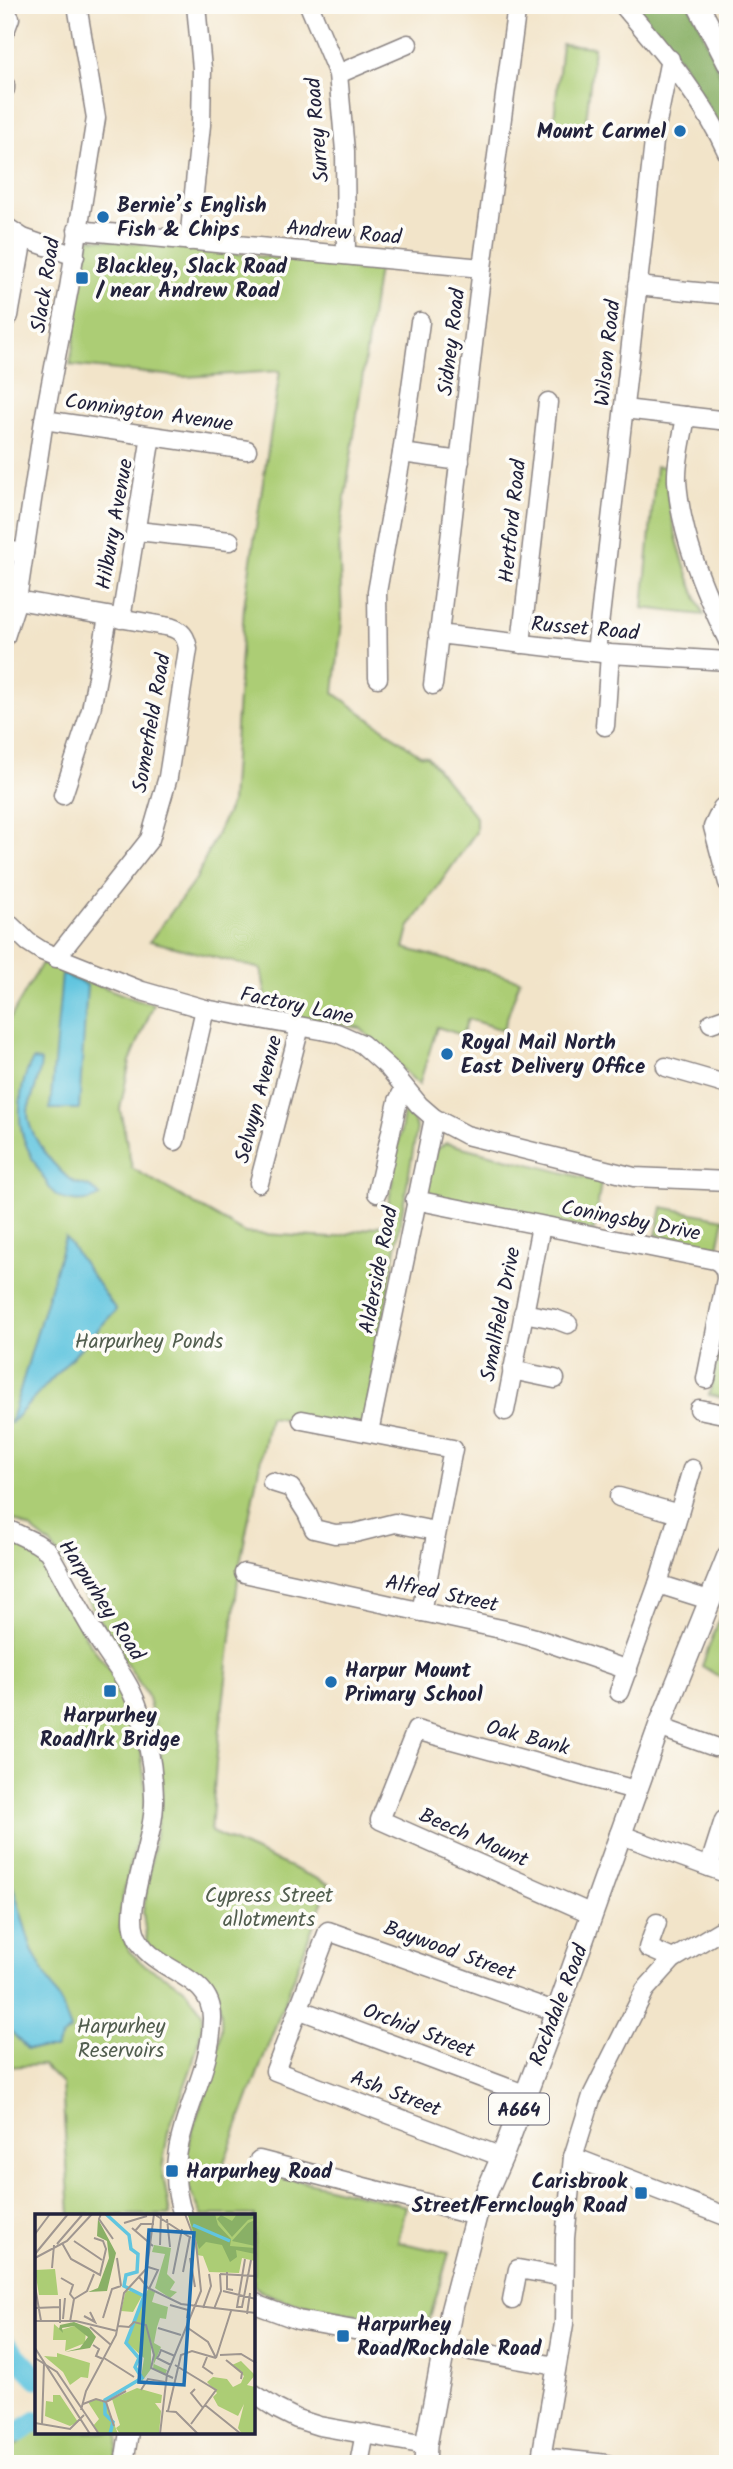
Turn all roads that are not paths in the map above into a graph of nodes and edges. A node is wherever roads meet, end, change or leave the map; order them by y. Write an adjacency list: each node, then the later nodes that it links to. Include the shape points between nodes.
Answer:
1 (77, 5): 13 (street, Slack Road, via 96,118)
2 (196, 5): 15 (street, via 202,103)
3 (309, 5): 10 (street, Surrey Road)
4 (517, 5): 18 (street, Sidney Road)
5 (623, 5): 8 (street)
6 (698, 5): 9 (main road)
7 (408, 44): 10 (street)
8 (670, 59): 11 (street); 19 (street, Wilson Road, via 655,133)
9 (728, 63)
10 (338, 74): 16 (street, Surrey Road, via 345,151)
11 (728, 154)
12 (5, 226): 14 (street)
13 (77, 230): 15 (street, Andrew Road); 17 (street, Slack Road)
14 (23, 239): 17 (street); 21 (street)
15 (189, 241): 16 (street, Andrew Road)
16 (346, 255): 18 (street, Andrew Road)
17 (75, 256): 26 (street, Slack Road)
18 (482, 268): 31 (street, Sidney Road)
19 (637, 286): 20 (street); 24 (street, Wilson Road)
20 (728, 295)
21 (9, 316)
22 (420, 322): 30 (street)
23 (548, 402): 41 (street, Hertford Road)
24 (624, 409): 25 (street); 42 (street, Wilson Road)
25 (686, 416): 27 (street); 40 (street, via 677,478 683,522 702,584)
26 (44, 420): 28 (street, Connington Avenue); 34 (street, Slack Road)
27 (728, 421)
28 (152, 436): 29 (street, Connington Avenue); 32 (street, Hilbury Avenue)
29 (247, 450)
30 (402, 453): 31 (street); 44 (street, via 377,592)
31 (460, 461): 38 (street, Sidney Road)
32 (137, 531): 33 (street); 37 (street, Hilbury Avenue)
33 (230, 541)
34 (24, 553): 35 (street); 36 (street, Slack Road)
35 (5, 555)
36 (17, 600): 37 (street, Somerfield Road); 39 (street, Slack Road)
37 (114, 618): 47 (street, Hilbury Avenue, via 91,710); 51 (street, Somerfield Road, via 170,626 187,638 168,777 150,839)
38 (438, 634): 41 (street, Russet Road); 45 (street, Sidney Road)
39 (5, 637)
40 (728, 641)
41 (521, 644): 42 (street, Russet Road)
42 (603, 653): 43 (street, Russet Road); 46 (street, Wilson Road)
43 (728, 662)
44 (378, 678)
45 (433, 685)
46 (605, 726)
47 (62, 795)
48 (728, 803): 49 (street, via 713,827)
49 (728, 883)
50 (5, 920): 51 (street, Factory Lane, via 28,942)
51 (56, 958): 52 (street, Factory Lane)
52 (205, 1009): 53 (street, Factory Lane); 58 (street)
53 (300, 1027): 56 (street, Factory Lane, via 337,1033 362,1044); 60 (street, Selwyn Avenue)
54 (666, 1067): 55 (street)
55 (728, 1085)
56 (404, 1089): 57 (street, Factory Lane); 61 (street)
57 (434, 1118): 59 (street, Factory Lane, via 466,1135 634,1177); 62 (street, Alderside Road)
58 (175, 1141)
59 (728, 1181)
60 (259, 1183)
61 (377, 1193)
62 (415, 1200): 63 (street, Coningsby Drive); 73 (street, Alderside Road)
63 (541, 1226): 64 (street, Smallfield Drive); 68 (street, Coningsby Drive, via 720,1263 726,1279)
64 (523, 1313): 65 (street); 66 (street, Smallfield Drive)
65 (568, 1324)
66 (512, 1370): 67 (street); 70 (street, Smallfield Drive)
67 (555, 1379)
68 (706, 1379)
69 (699, 1409): 71 (street)
70 (505, 1411)
71 (728, 1415)
72 (302, 1420): 73 (street)
73 (369, 1432): 79 (street, via 453,1449)
74 (691, 1469): 77 (street)
75 (272, 1482): 79 (street, via 291,1488 314,1529 355,1533 395,1523)
76 (619, 1497): 77 (street)
77 (679, 1514): 82 (street)
78 (5, 1528): 105 (street, Harpurhey Road, via 48,1551 134,1696 147,1744 154,1798 133,1924 148,1955 192,1980 205,1995 212,2015 210,2043 176,2157)
79 (435, 1531): 84 (street)
80 (728, 1556): 83 (main road, Rochdale Road / A664)
81 (244, 1573): 84 (street, Alfred Street)
82 (658, 1584): 83 (street); 85 (street)
83 (709, 1600): 87 (main road, Rochdale Road / A664)
84 (421, 1612): 85 (street, Alfred Street, via 535,1638)
85 (628, 1670): 86 (street)
86 (619, 1692)
87 (659, 1727): 88 (street); 90 (main road, Rochdale Road / A664)
88 (715, 1747)
89 (397, 1775): 90 (street, Oak Bank, via 416,1730); 95 (street, Beech Mount, via 380,1820)
90 (635, 1790): 92 (main road, Rochdale Road / A664)
91 (724, 1820): 93 (street)
92 (620, 1833): 93 (street); 95 (main road, Rochdale Road / A664)
93 (709, 1867): 94 (street)
94 (728, 1874)
95 (592, 1914): 100 (main road, Rochdale Road / A664)
96 (657, 1923): 98 (street, via 648,1948)
97 (728, 1926): 98 (street)
98 (673, 1959): 103 (street, via 645,1990 622,2035 592,2096)
99 (298, 2009): 100 (street, Baywood Street, via 328,1931); 101 (street, Orchid Street); 102 (street, Ash Street, via 275,2071)
100 (557, 2012): 101 (main road, Rochdale Road / A664)
101 (524, 2094): 102 (main road, Rochdale Road / A664)
102 (502, 2157): 106 (main road, Rochdale Road / A664)
103 (573, 2157): 107 (street); 108 (street)
104 (259, 2160): 106 (street)
105 (183, 2214)
106 (476, 2216): 111 (main road, Rochdale Road / A664)
107 (728, 2217)
108 (564, 2277): 109 (street, via 518,2269); 112 (street, via 564,2324)
109 (512, 2300)
110 (256, 2303): 111 (street, via 298,2319)
111 (444, 2347): 112 (street); 116 (main road, Rochdale Road / A664)
112 (556, 2366): 117 (street)
113 (256, 2394): 114 (street, via 297,2419)
114 (365, 2433): 116 (street); 119 (street)
115 (129, 2434): 118 (street)
116 (426, 2454)
117 (540, 2461): 120 (street)
118 (124, 2464)
119 (359, 2464)
120 (607, 2464)

